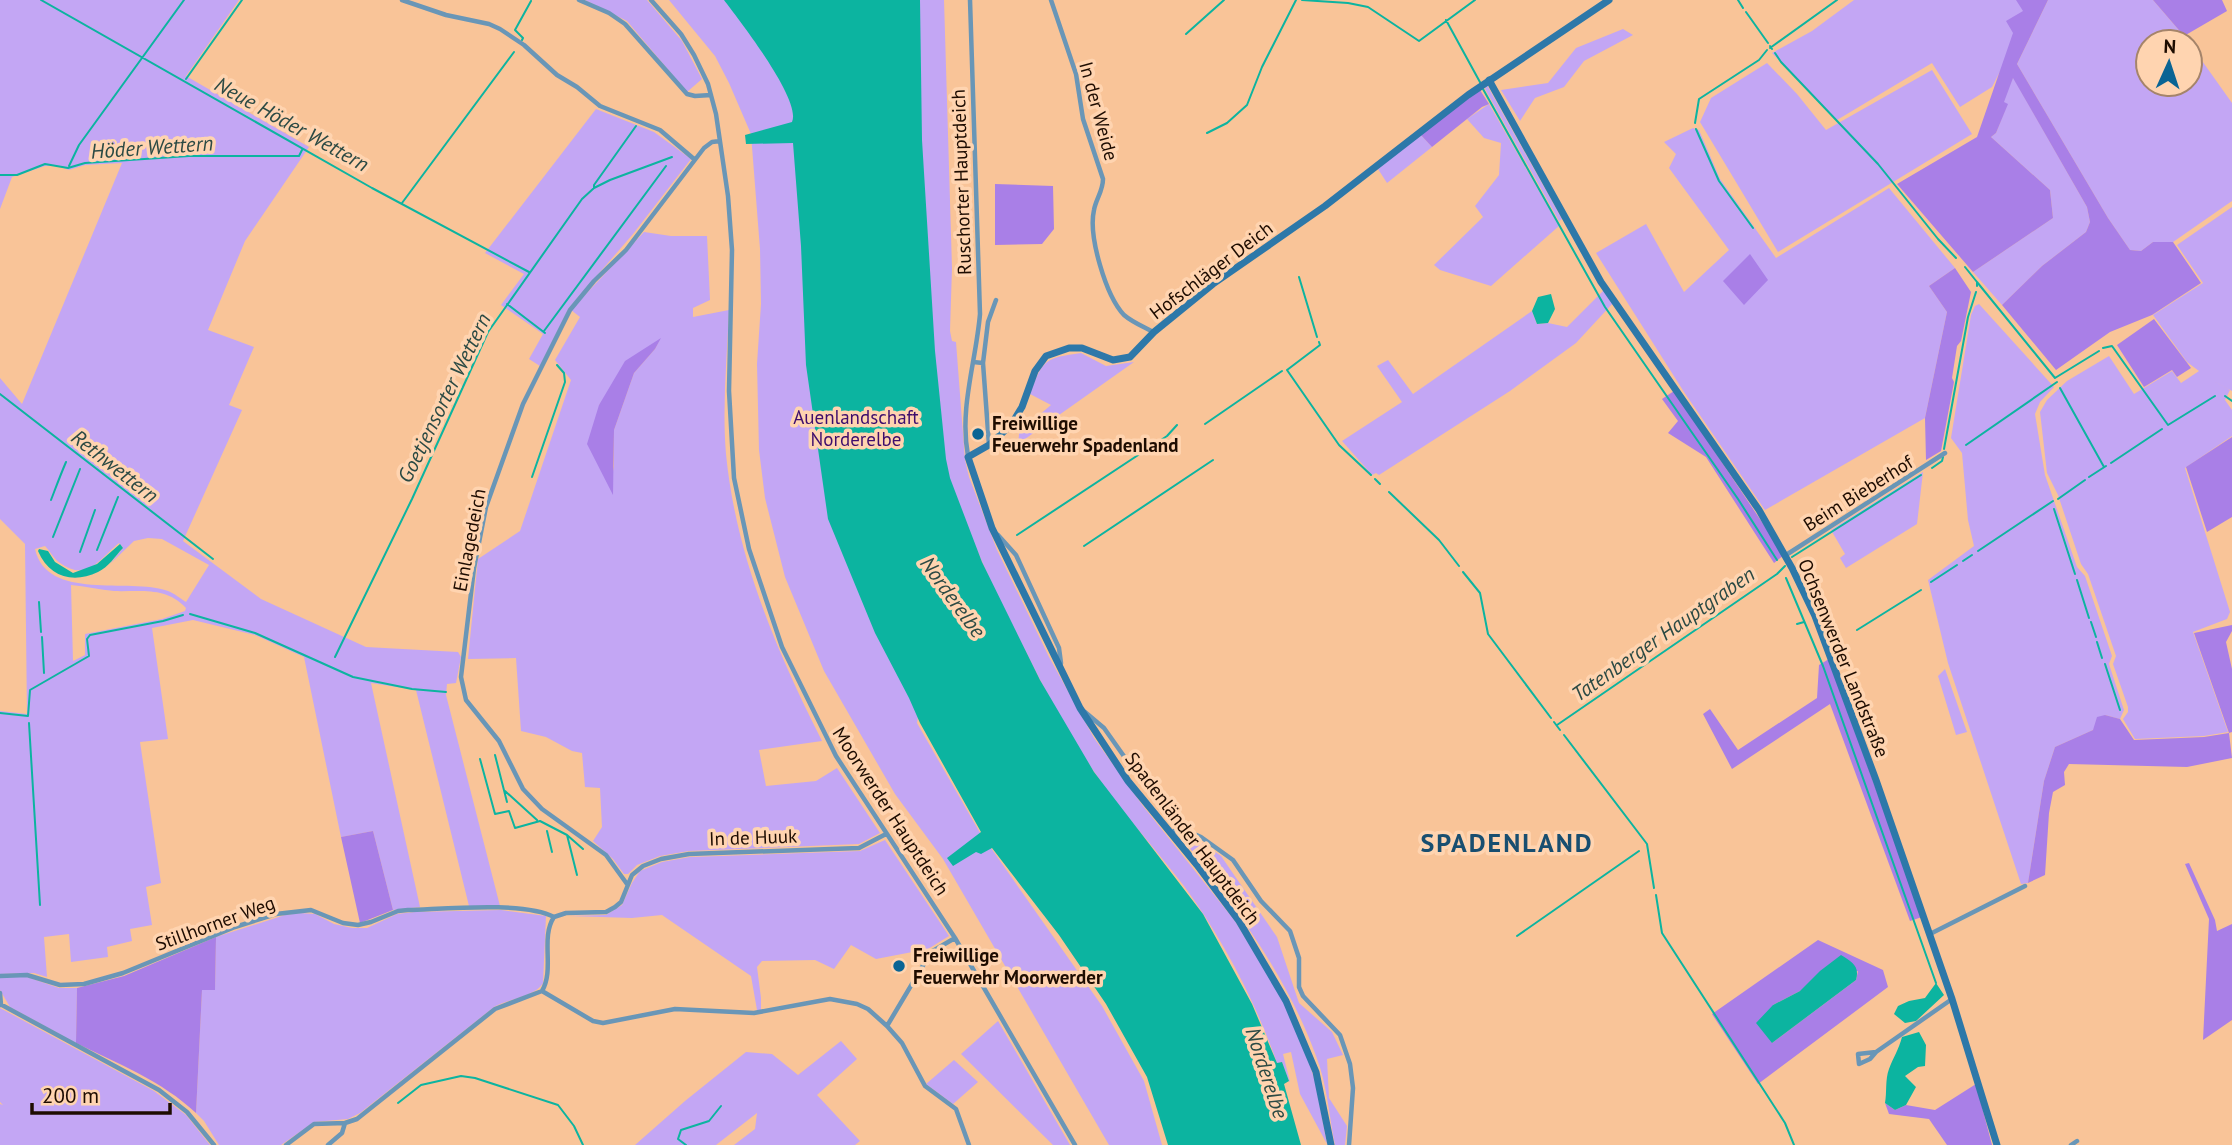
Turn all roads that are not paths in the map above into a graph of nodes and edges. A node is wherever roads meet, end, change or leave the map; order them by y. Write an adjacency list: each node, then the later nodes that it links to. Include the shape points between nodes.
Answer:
1 (402, 0): 10 (street, via 500,29 600,106 660,130)
2 (579, 0): 8 (street, via 625,24 687,94)
3 (651, 0): 8 (street, Moorwerder Hauptdeich, via 688,45)
4 (970, 0): 13 (street, Ruschorter Hauptdeich, via 980,314)
5 (1051, 0): 12 (street, In der Weide, via 1103,179 1093,226 1101,268 1124,314)
6 (1609, 0): 7 (street, Hofschläger Deich)
7 (1484, 83): 12 (street, Hofschläger Deich); 18 (street, Ochsenwerder Landstraße, via 1601,282)
8 (711, 95): 9 (street, Moorwerder Hauptdeich)
9 (720, 141): 10 (street, Einlagedeich, via 707,144); 21 (street, Moorwerder Hauptdeich, via 732,250 730,435 743,527 791,667 836,756)
10 (694, 159): 23 (street, Einlagedeich, via 626,250 570,310 523,404 486,508 461,677 466,700 499,742 523,789 542,809 606,855)
11 (996, 300): 14 (street)
12 (1154, 332): 15 (street, Hofschläger Deich, via 1122,360 1082,348 1046,356 1017,417)
13 (973, 362): 14 (street); 17 (street, Ruschorter Hauptdeich, via 964,425)
14 (983, 363): 15 (street)
15 (989, 445): 17 (street, Hofschläger Deich)
16 (1945, 453): 18 (street, Beim Bieberhof)
17 (968, 457): 19 (street, Spadenländer Hauptdeich, via 992,528)
18 (1786, 555): 26 (street, Ochsenwerder Landstraße, via 1824,640)
19 (1080, 708): 20 (street, via 1104,728); 22 (street, Spadenländer Hauptdeich, via 1128,781)
20 (1178, 828): 22 (street); 43 (street, via 1201,837 1233,860 1261,901 1290,931 1299,958 1299,988 1340,1035 1348,1056 1353,1088)
21 (886, 834): 23 (street, In de Huuk, via 859,848 675,856 643,866); 27 (street, Moorwerder Hauptdeich)
22 (1171, 834): 42 (street, Spadenländer Hauptdeich, via 1239,922 1286,1001 1316,1072)
23 (627, 884): 25 (street, Stillhorner Weg, via 621,902 606,912)
24 (2025, 886): 26 (street)
25 (554, 917): 28 (street, Stillhorner Weg, via 509,908 408,910 352,925 302,910 235,927 93,982 60,985 35,976); 29 (street)
26 (1930, 934): 31 (street, Ochsenwerder Landstraße)
27 (955, 938): 33 (street, via 931,952); 41 (street, Moorwerder Hauptdeich)
28 (0, 976)
29 (542, 991): 33 (street, via 603,1023 676,1009 754,1013 830,999 858,1004); 35 (street, via 495,1009 363,1115)
30 (0, 993): 32 (street)
31 (1952, 999): 34 (street); 44 (street, Ochsenwerder Landstraße)
32 (0, 1004): 37 (street, via 159,1090 187,1112)
33 (887, 1026): 40 (street, via 902,1043 925,1086 956,1108)
34 (1876, 1052)
35 (345, 1123): 38 (street, via 314,1124); 39 (street, via 342,1133)
36 (2077, 1141): 45 (street)
37 (214, 1145)
38 (286, 1145)
39 (328, 1145)
40 (969, 1145)
41 (1075, 1145)
42 (1331, 1145)
43 (1349, 1145)
44 (1997, 1145)
45 (2071, 1145)

